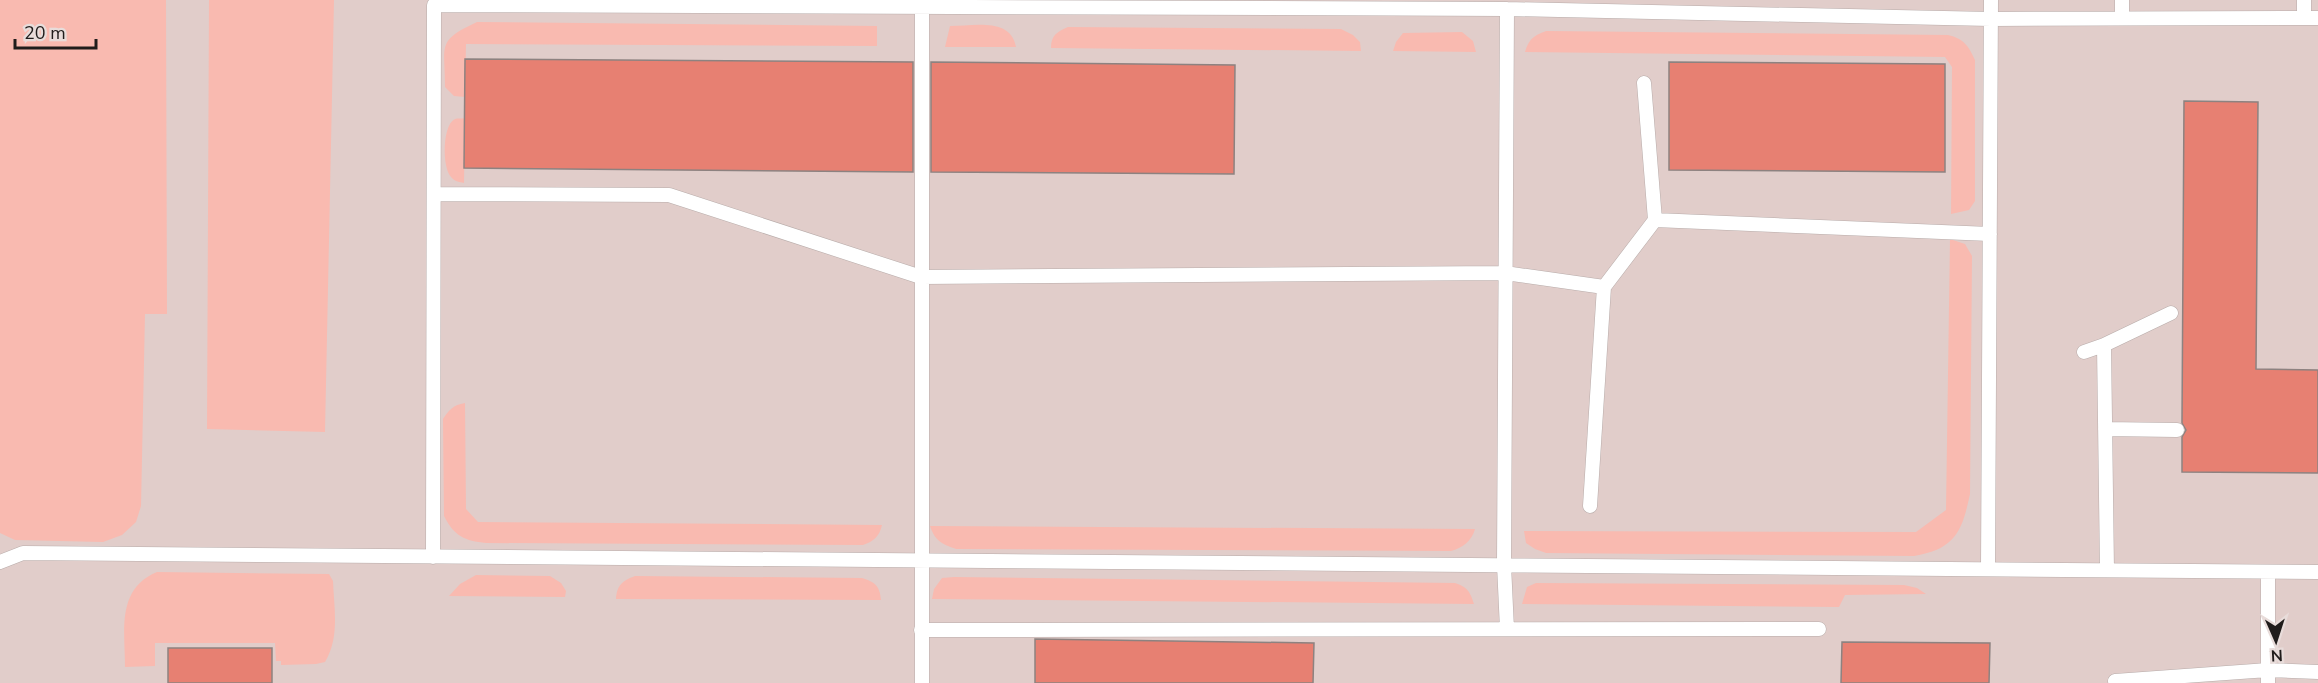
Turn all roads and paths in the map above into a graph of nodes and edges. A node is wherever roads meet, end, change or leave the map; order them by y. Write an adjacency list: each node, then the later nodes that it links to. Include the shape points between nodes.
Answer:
1 (1991, 0): 9 (lane)
2 (2122, 0): 7 (lane)
3 (2304, 0): 8 (lane)
4 (434, 3): 5 (lane); 11 (lane)
5 (922, 7): 6 (lane); 15 (lane)
6 (1506, 9): 9 (lane); 14 (lane)
7 (2122, 18): 8 (lane); 9 (lane)
8 (2311, 18)
9 (1991, 19): 13 (lane)
10 (1644, 83): 12 (lane)
11 (434, 194): 15 (lane, via 669,195); 23 (lane)
12 (1655, 220): 13 (lane); 16 (lane)
13 (1990, 234): 27 (lane)
14 (1505, 273): 15 (lane); 16 (lane); 26 (lane)
15 (921, 277): 24 (lane)
16 (1604, 286): 22 (lane)
17 (2171, 313): 18 (lane)
18 (2104, 345): 19 (lane); 20 (lane)
19 (2084, 352)
20 (2105, 429): 21 (lane); 28 (lane)
21 (2176, 430)
22 (1590, 506)
23 (433, 556): 24 (lane); 25 (lane, via 23,553)
24 (920, 561): 26 (lane); 33 (lane)
25 (0, 562)
26 (1504, 565): 27 (lane); 31 (lane)
27 (1988, 569): 28 (lane)
28 (2107, 570): 29 (lane)
29 (2268, 572): 30 (lane); 35 (lane)
30 (2318, 572)
31 (1508, 629): 32 (lane); 33 (lane)
32 (1819, 629)
33 (921, 630): 37 (lane)
34 (2318, 672): 35 (lane)
35 (2268, 676): 36 (lane)
36 (2115, 681)
37 (922, 683)

